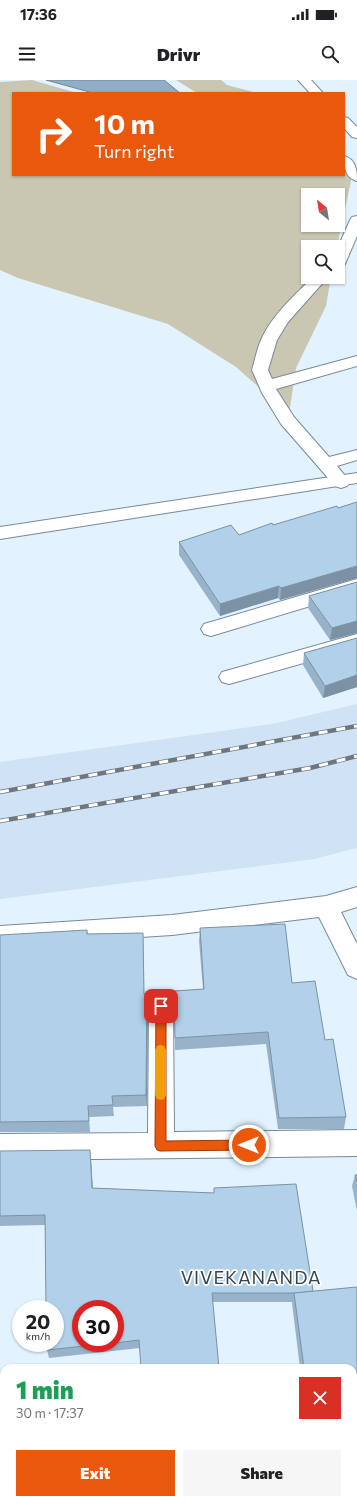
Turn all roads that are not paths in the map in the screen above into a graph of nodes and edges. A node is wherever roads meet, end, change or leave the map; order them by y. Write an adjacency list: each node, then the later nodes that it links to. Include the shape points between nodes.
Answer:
1 (304, 80): 2 (street)
2 (316, 92)
3 (345, 122): 4 (street)
4 (357, 134)
5 (345, 161): 6 (street)
6 (357, 177)
7 (357, 220): 8 (street, via 349,236)
8 (345, 257)
9 (314, 284): 11 (street, via 281,320 269,340 260,370)
10 (357, 361): 11 (street)
11 (267, 386): 13 (street, via 287,420)
12 (357, 455): 13 (street)
13 (325, 464): 14 (street)
14 (349, 480): 15 (street)
15 (0, 533)
16 (357, 584): 17 (street)
17 (211, 629)
18 (357, 640): 19 (street)
19 (229, 677)
20 (357, 897): 21 (street)
21 (326, 906): 22 (street, via 172,925); 23 (street)
22 (0, 936)
23 (357, 968)
24 (161, 1006): 26 (street)
25 (357, 1143): 26 (street)
26 (160, 1146): 27 (street)
27 (0, 1147)

